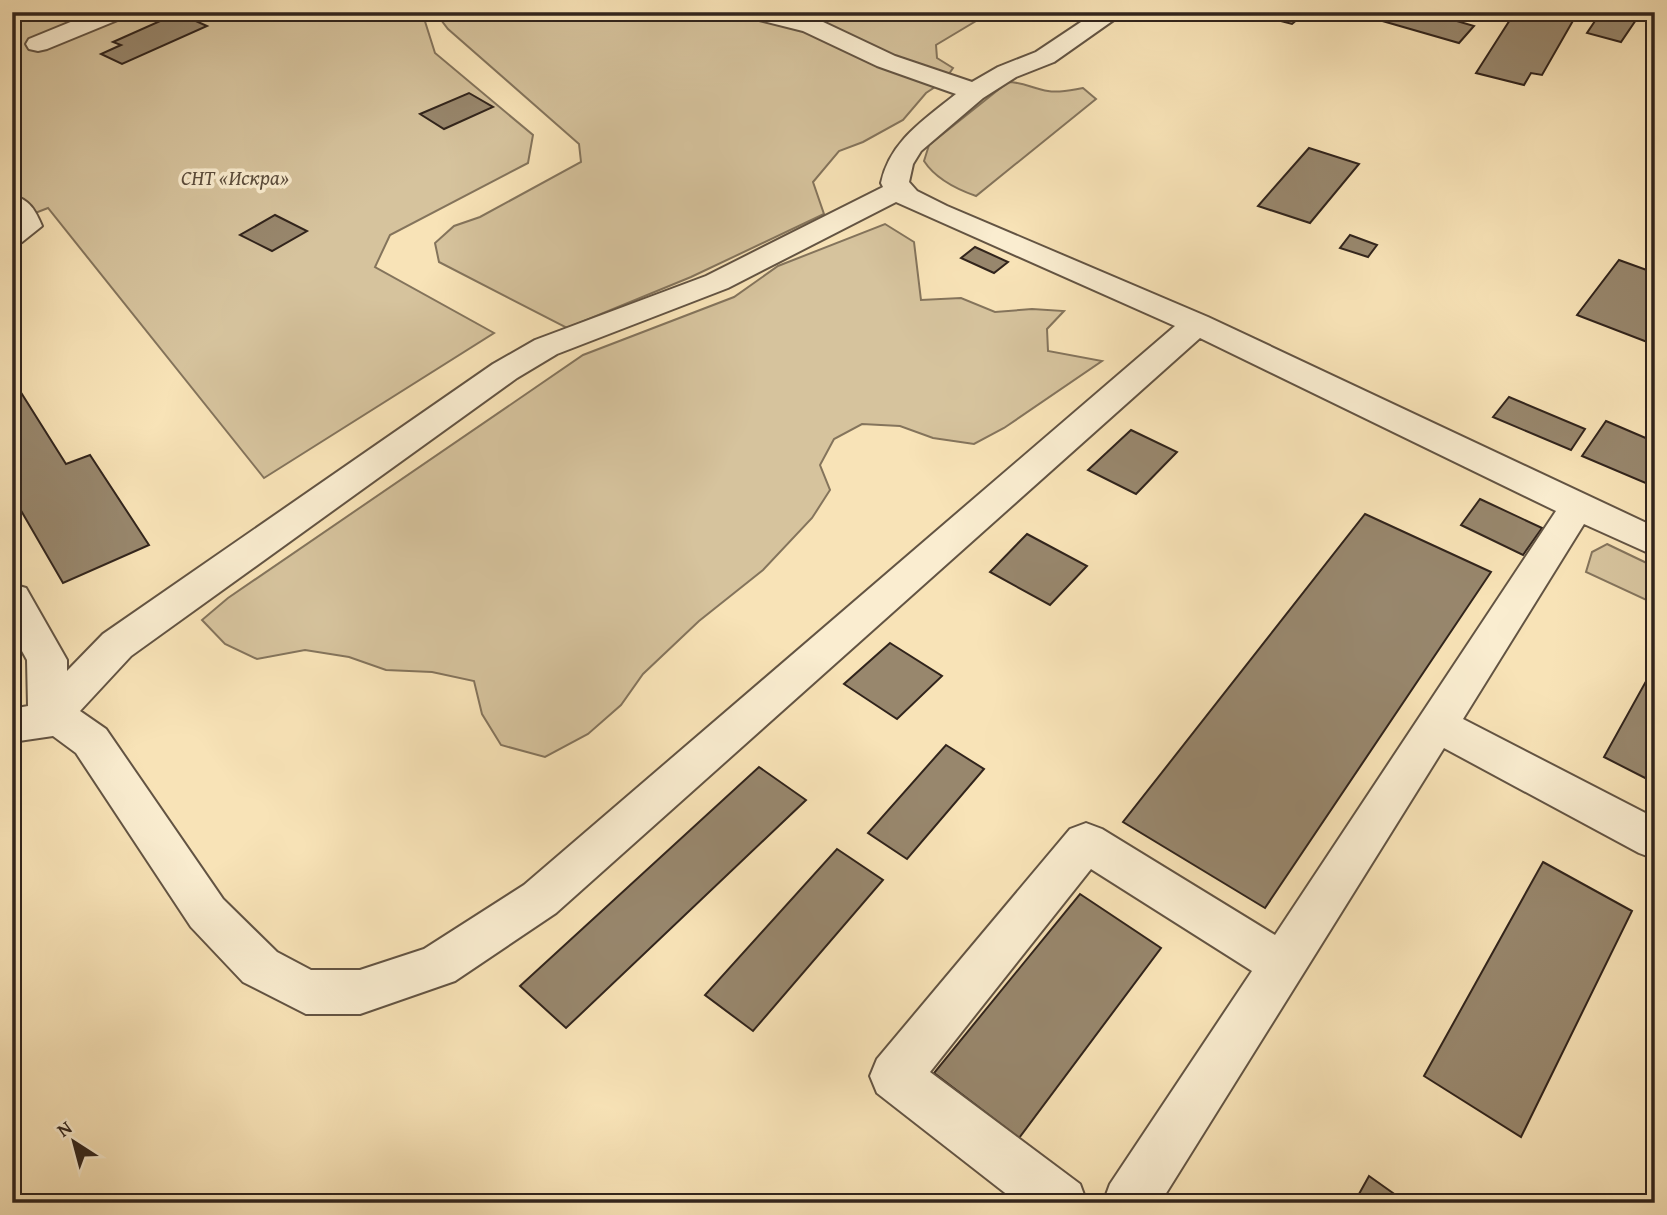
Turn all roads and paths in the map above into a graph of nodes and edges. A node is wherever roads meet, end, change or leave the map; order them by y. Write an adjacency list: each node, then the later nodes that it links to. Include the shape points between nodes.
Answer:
1 (117, 12): 4 (street)
2 (755, 12): 5 (street, via 812,26 886,61)
3 (1113, 12): 5 (street, via 1045,57)
4 (38, 44)
5 (974, 92): 6 (street, via 910,146 899,164 895,183)
6 (899, 190): 9 (street, via 937,212); 13 (street, via 716,282 546,347 505,371 117,645)
7 (12, 204): 8 (street, via 27,226)
8 (12, 236)
9 (1197, 324): 10 (street); 13 (street, via 540,899 438,966 360,992 306,992 260,967 207,913 91,741 68,722)
10 (1577, 507): 11 (street); 14 (street)
11 (1655, 543)
12 (12, 597): 13 (street, via 47,660)
13 (31, 721)
14 (1437, 725): 15 (street); 16 (street)
15 (1655, 840)
16 (1283, 965): 17 (street, via 1086,842 895,1076); 18 (street)
17 (1061, 1203)
18 (1129, 1203)

